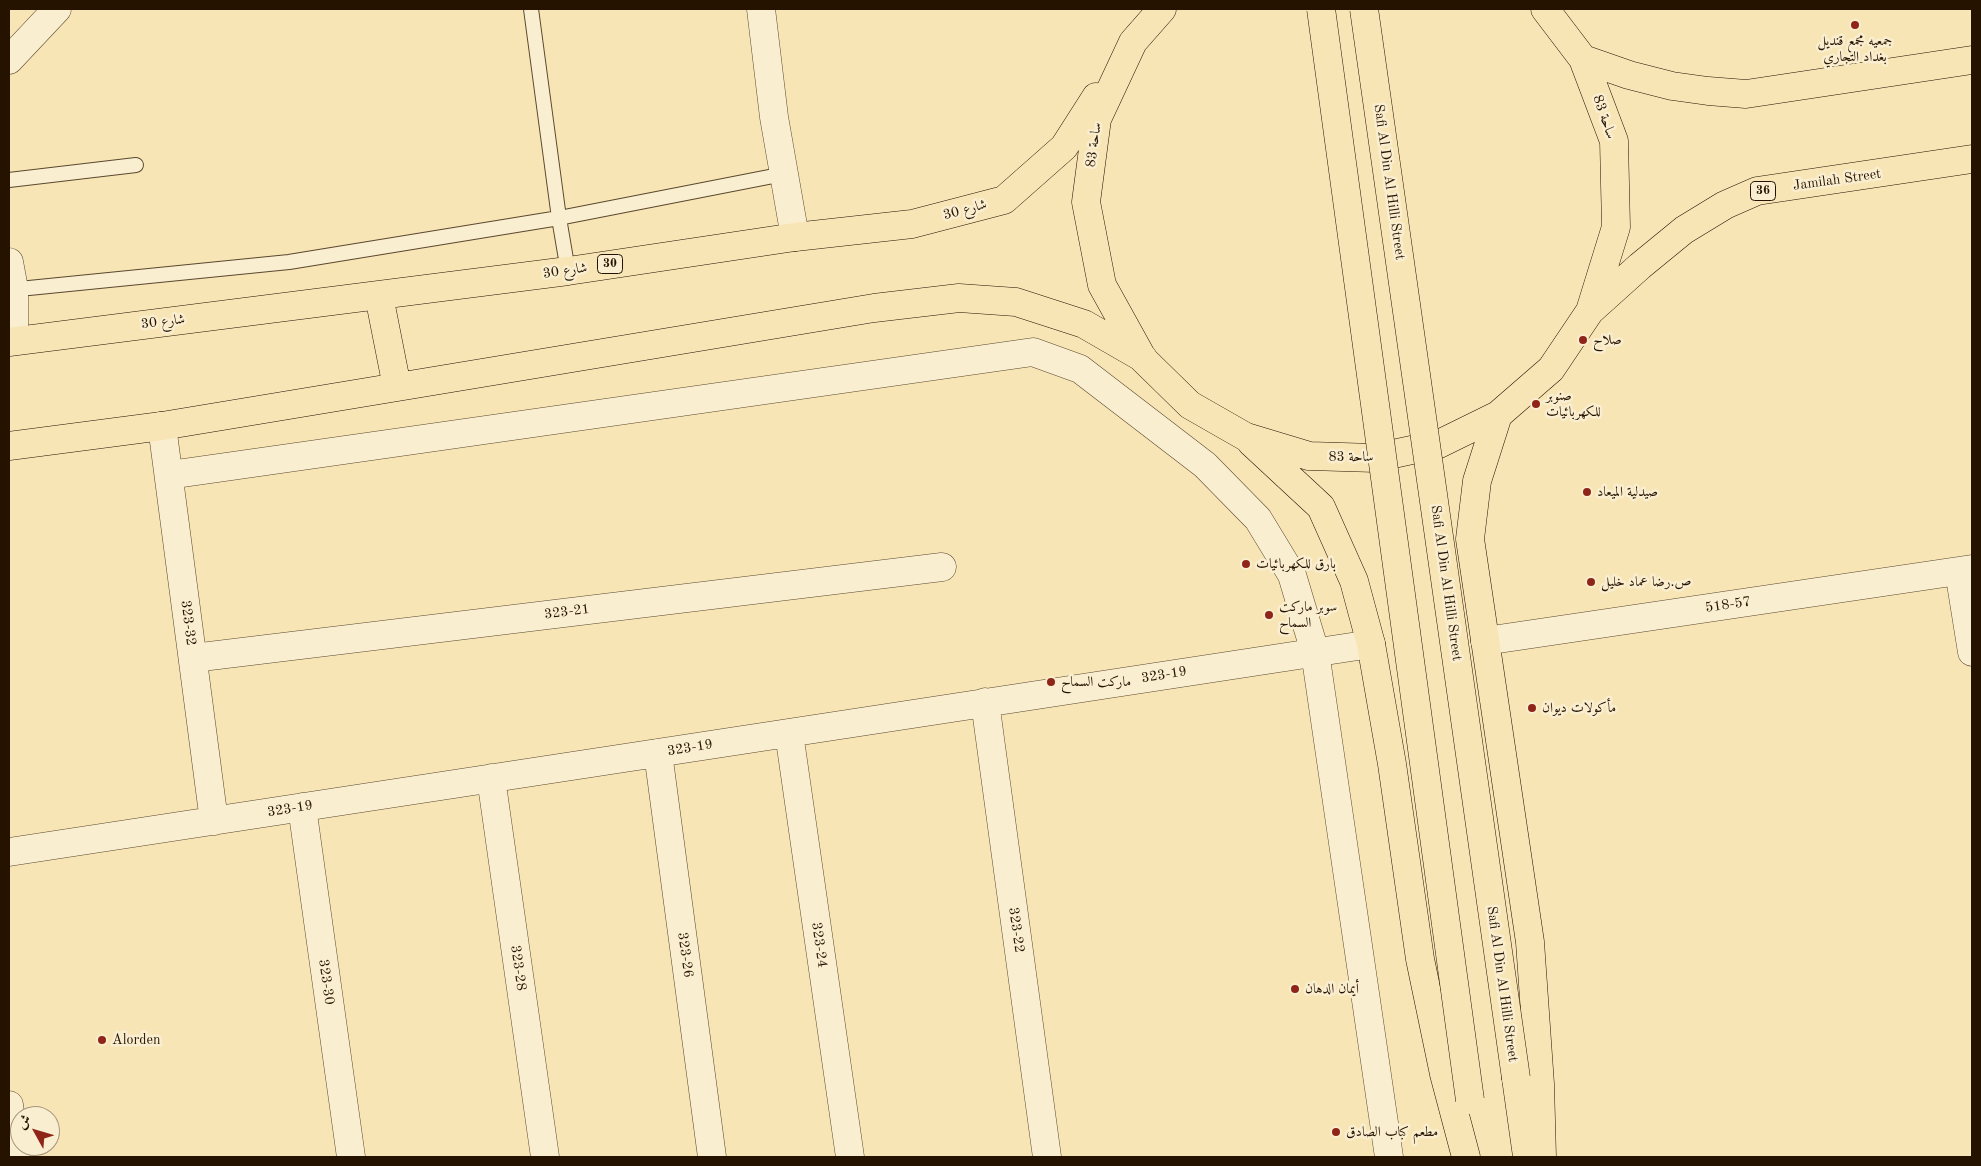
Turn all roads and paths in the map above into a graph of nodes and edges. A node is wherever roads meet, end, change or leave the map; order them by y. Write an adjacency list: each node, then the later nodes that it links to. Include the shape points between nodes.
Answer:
1 (57, 9): 10 (street)
2 (531, 9): 16 (lane)
3 (761, 9): 14 (street)
4 (1162, 9): 8 (main road, ساحة 83)
5 (1321, 9): 54 (main road, bridge)
6 (1364, 9): 55 (main road, Safi Al Din Al Hilli Street, bridge)
7 (1545, 9): 9 (main road, ساحة 83)
8 (1133, 42): 17 (main road, شارع 30 / 30, via 1064,146 1004,200 912,224); 24 (main road, ساحة 83, via 1097,119 1086,202 1102,285)
9 (1583, 59): 11 (main road, via 1672,86 1746,94); 22 (main road, ساحة 83, via 1614,141 1616,227)
10 (9, 60)
11 (1972, 60)
12 (1972, 159): 22 (main road, Jamilah Street / 36, via 1757,191 1724,205 1684,230)
13 (136, 165): 15 (lane)
14 (784, 174): 16 (lane); 17 (street)
15 (9, 180)
16 (559, 218): 19 (lane); 20 (lane, via 290,262)
17 (794, 237): 19 (main road, شارع 30 / 30)
18 (9, 262): 20 (street)
19 (568, 270): 21 (main road, شارع 30 / 30)
20 (11, 290): 23 (street)
21 (379, 296): 23 (main road, شارع 30 / 30); 25 (main road)
22 (1590, 311): 26 (main road, ساحة 83, via 1551,369)
23 (11, 341)
24 (1143, 358): 25 (main road, via 1084,324 1016,302 959,298 874,308); 28 (main road, ساحة 83, via 1190,405)
25 (396, 387): 27 (main road)
26 (1498, 415): 28 (main road, ساحة 83, via 1439,444 1375,458 1309,456); 33 (main road, via 1477,481 1470,539)
27 (162, 426): 29 (main road); 30 (street, 323-32)
28 (1246, 437): 34 (main road, via 1320,507 1354,581)
29 (9, 446)
30 (169, 476): 35 (street, via 1033,352 1080,369 1205,464 1258,519 1292,575); 37 (street, 323-32)
31 (942, 567): 37 (street, 323-21)
32 (1966, 570): 33 (street, 518-57); 36 (street)
33 (1485, 641): 56 (main road, via 1530,942)
34 (1371, 644): 35 (street, 323-19); 53 (main road, via 1420,959 1444,1074)
35 (1315, 652): 38 (street, 323-19); 52 (street)
36 (1972, 652)
37 (193, 658): 43 (street, 323-32)
38 (984, 702): 39 (street, 323-19); 51 (street, 323-22)
39 (789, 733): 40 (street, 323-19); 50 (street, 323-24)
40 (658, 753): 41 (street, 323-19); 49 (street, 323-26)
41 (491, 778): 42 (street, 323-19); 48 (street, 323-28)
42 (302, 807): 43 (street, 323-19); 47 (street, 323-30)
43 (214, 821): 44 (street, 323-19)
44 (9, 852)
45 (9, 1105): 46 (street)
46 (16, 1157)
47 (351, 1157)
48 (545, 1157)
49 (712, 1157)
50 (850, 1157)
51 (1047, 1157)
52 (1389, 1157)
53 (1466, 1157)
54 (1478, 1157)
55 (1527, 1157)
56 (1542, 1157)

